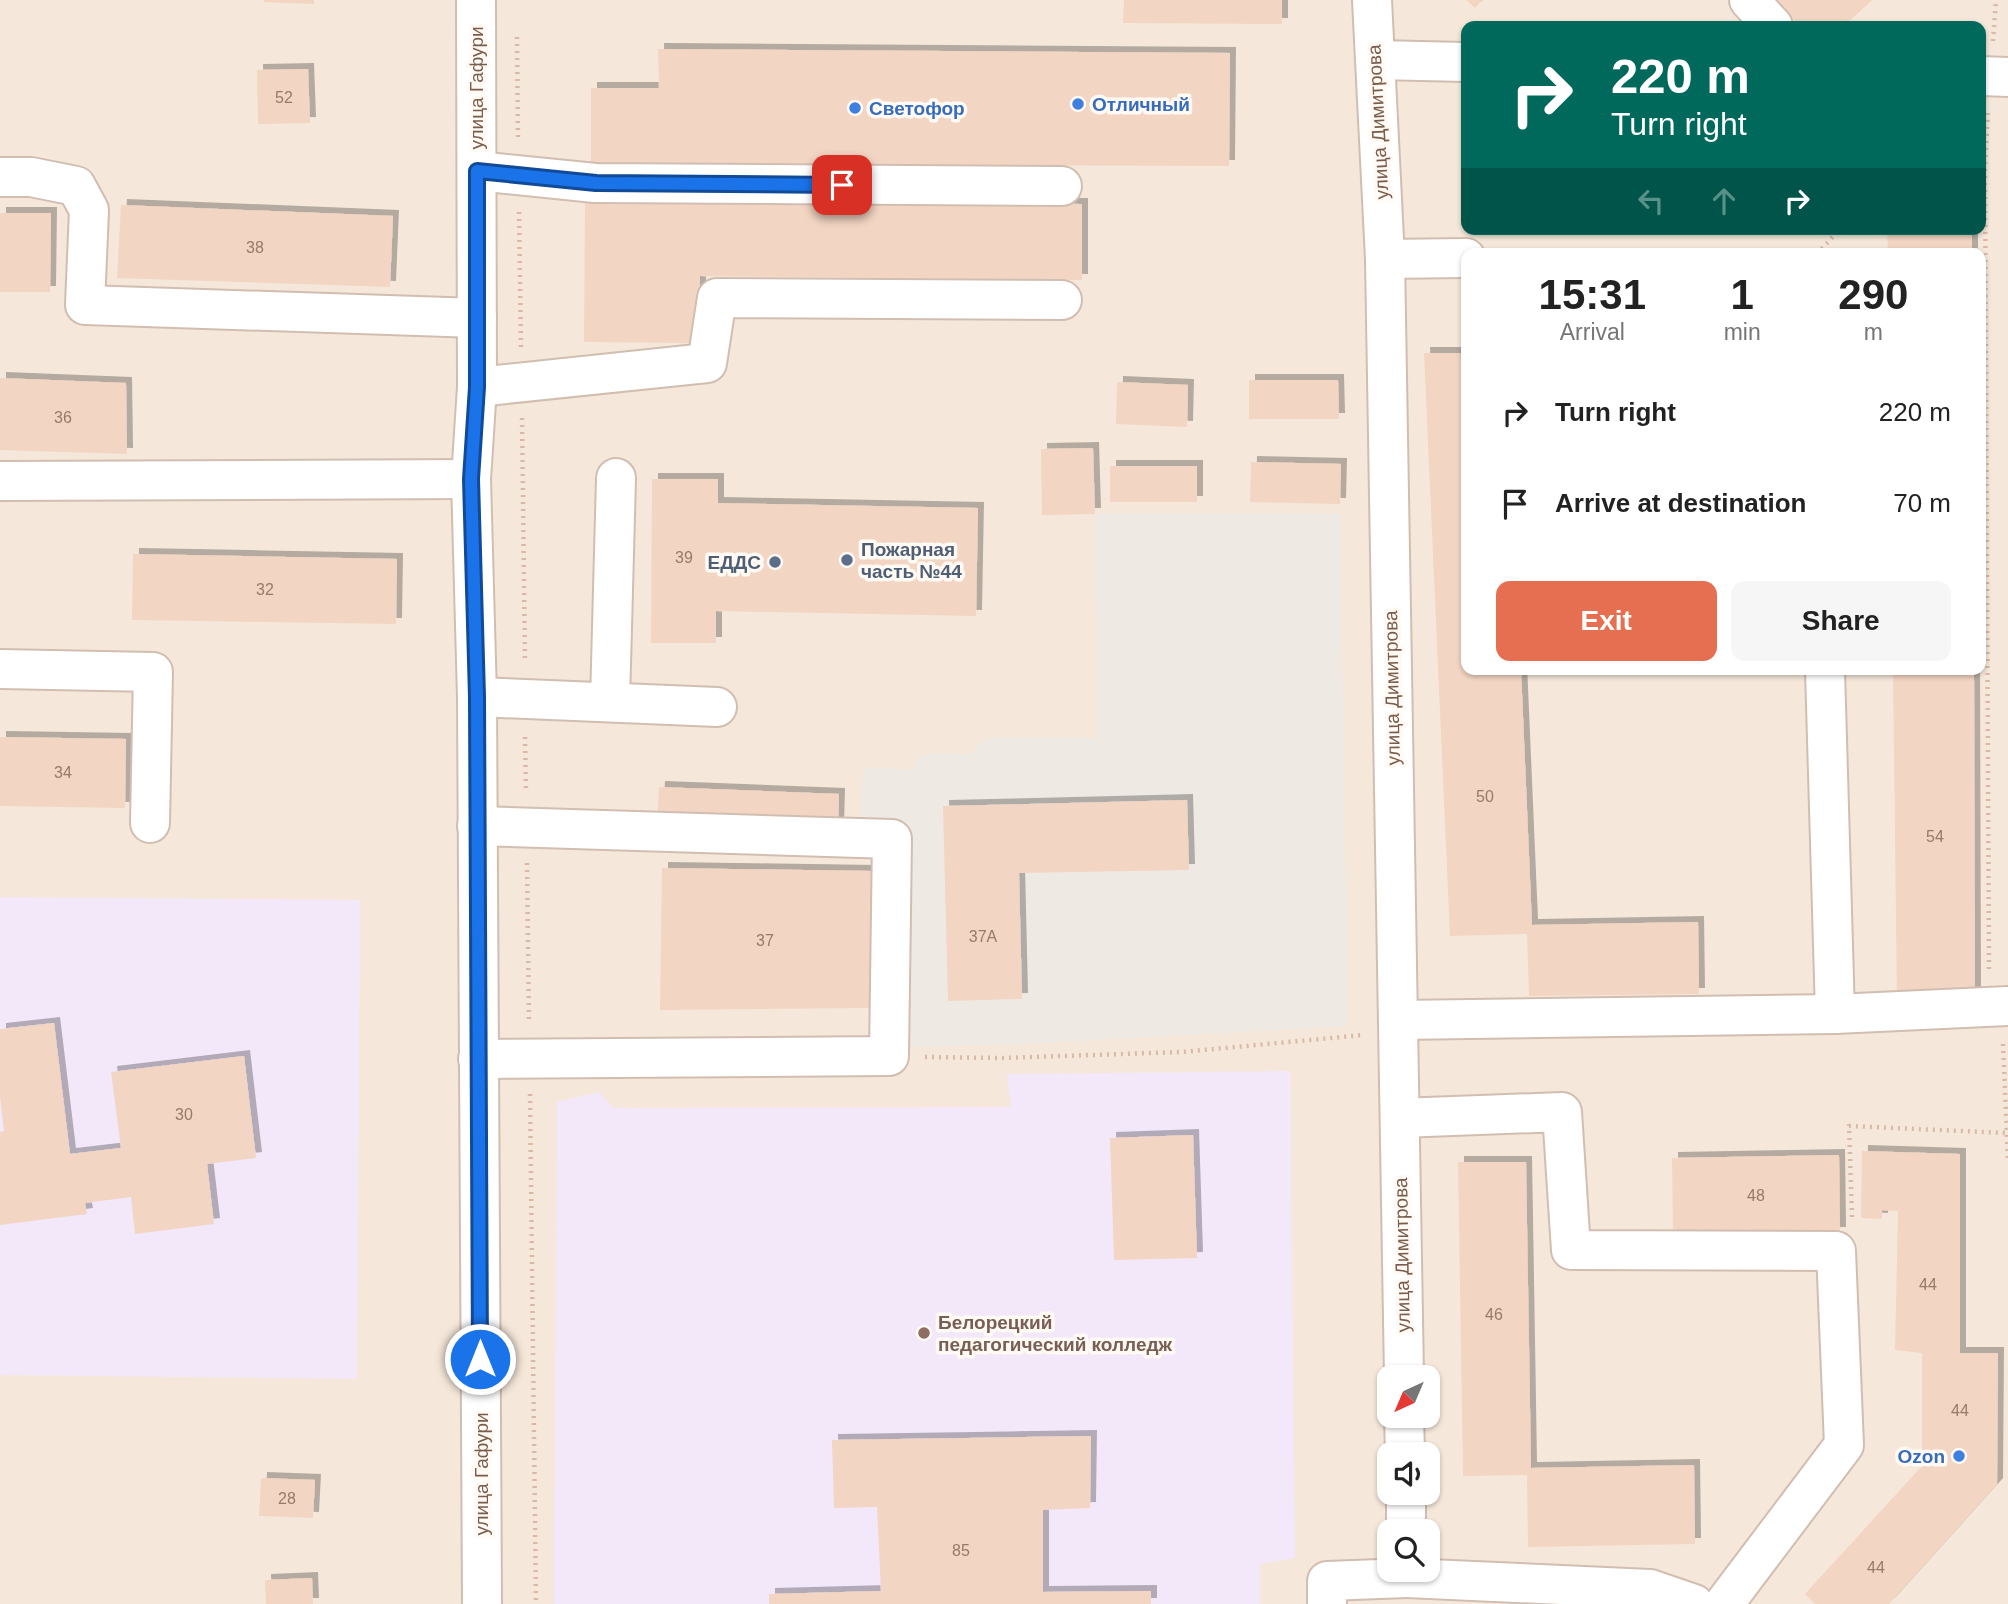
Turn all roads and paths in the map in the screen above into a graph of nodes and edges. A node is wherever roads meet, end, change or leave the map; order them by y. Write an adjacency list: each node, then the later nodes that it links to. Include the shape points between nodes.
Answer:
1 (476, 0): 9 (street, улица Гафури)
2 (1371, 0): 5 (street, улица Димитрова)
3 (1749, 0): 4 (street)
4 (1768, 21)
5 (1376, 60): 6 (street); 14 (street, улица Димитрова)
6 (1461, 62)
7 (1986, 76): 8 (street)
8 (2008, 77)
9 (477, 171): 11 (street, via 596,183); 17 (street, улица Гафури)
10 (0, 177): 17 (street, via 31,177 76,186 89,211 85,305)
11 (1062, 186)
12 (1837, 235): 13 (path)
13 (1823, 248)
14 (1385, 258): 15 (street); 32 (street, улица Димитрова)
15 (1461, 258)
16 (1062, 300): 19 (street, via 717,298 707,363)
17 (477, 318): 19 (street, улица Гафури)
18 (1986, 329): 30 (path, via 1990,982)
19 (477, 387): 21 (street, улица Гафури)
20 (616, 478): 26 (street)
21 (471, 479): 22 (street); 25 (street, улица Гафури)
22 (0, 481)
23 (0, 670): 28 (street, via 153,672)
24 (1825, 675): 31 (street)
25 (477, 697): 26 (street); 29 (street, улица Гафури)
26 (610, 702): 27 (street)
27 (717, 706)
28 (150, 824)
29 (477, 826): 33 (street, via 892,839); 34 (street, улица Гафури)
30 (2005, 1006): 31 (street); 36 (path)
31 (1835, 1014): 32 (street)
32 (1398, 1020): 33 (path, via 1370,1034 1182,1052 1002,1059); 35 (street, улица Димитрова)
33 (889, 1056): 34 (street)
34 (478, 1059): 43 (street, улица Гафури)
35 (1400, 1118): 38 (street, via 1562,1112 1571,1250); 39 (street, улица Димитрова)
36 (2007, 1133): 37 (path); 38 (path, via 1849,1126 1852,1240)
37 (2008, 1160)
38 (1836, 1251): 46 (street, via 1844,1445)
39 (1404, 1365)
40 (1377, 1577): 44 (street, via 1327,1581)
41 (1440, 1577): 42 (street)
42 (1650, 1596): 45 (street)
43 (482, 1604)
44 (1327, 1604)
45 (1694, 1604)
46 (1724, 1604)

